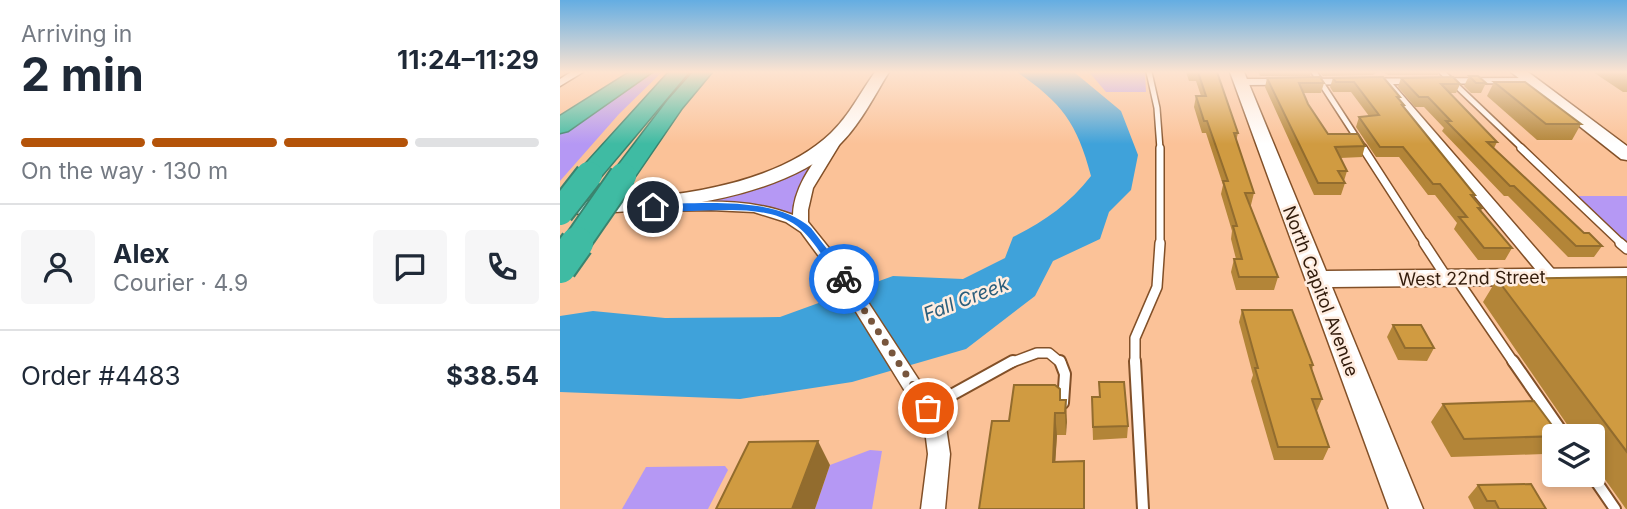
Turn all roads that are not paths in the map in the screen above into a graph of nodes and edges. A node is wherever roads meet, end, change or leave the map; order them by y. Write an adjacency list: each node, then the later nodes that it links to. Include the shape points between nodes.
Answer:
1 (606, 96): 11 (highway)
2 (657, 96): 15 (highway, bridge)
3 (682, 96): 18 (highway, bridge)
4 (866, 96): 12 (main road)
5 (1156, 96): 28 (lane, via 1161,144 1157,291 1137,327 1134,346)
6 (1246, 96): 21 (main road, North Capitol Avenue)
7 (1329, 96): 20 (lane)
8 (1397, 96): 19 (street)
9 (1466, 96): 17 (lane)
10 (1549, 96): 13 (main road)
11 (560, 126)
12 (840, 134): 14 (main road, via 804,160 754,182 694,199); 16 (street, via 801,199 801,222)
13 (1627, 155)
14 (635, 207): 15 (main road); 16 (street, via 764,210 792,219)
15 (560, 210)
16 (811, 235): 24 (street)
17 (1627, 249)
18 (560, 267)
19 (1551, 277): 20 (main road, West 22nd Street); 22 (main road, West 22nd Street)
20 (1452, 278): 21 (main road, West 22nd Street); 25 (lane)
21 (1317, 279): 29 (main road, North Capitol Avenue)
22 (1624, 279)
23 (1063, 403): 24 (lane, via 1065,370 1058,359 1028,354)
24 (928, 408): 27 (street, via 939,435 941,465)
25 (1556, 424)
26 (1600, 487): 30 (lane)
27 (933, 509)
28 (1143, 509)
29 (1406, 509)
30 (1615, 509)

